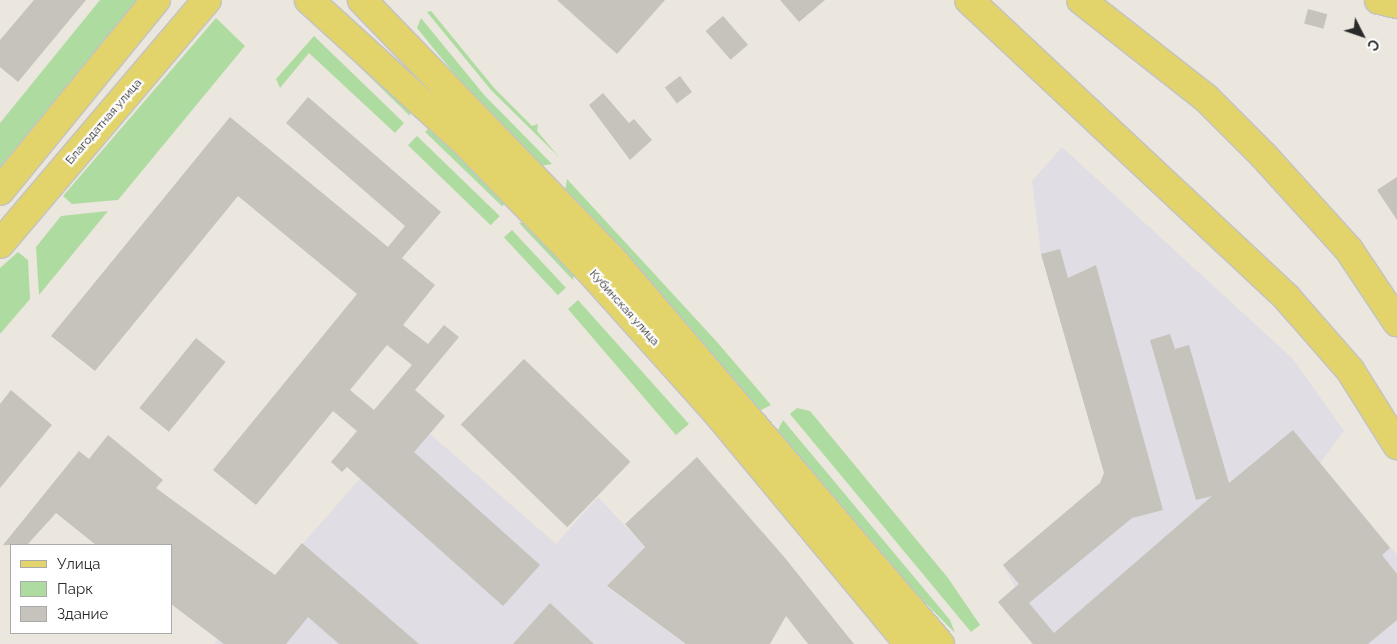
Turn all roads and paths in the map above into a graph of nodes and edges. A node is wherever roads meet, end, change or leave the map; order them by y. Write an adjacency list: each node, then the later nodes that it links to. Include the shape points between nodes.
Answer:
1 (156, 0): 9 (main road)
2 (208, 0): 10 (main road, Благодатная улица)
3 (309, 0): 13 (main road, Кубинская улица, via 466,143 592,273 718,414)
4 (362, 0): 14 (main road, Кубинская улица, via 613,260)
5 (970, 0): 12 (main road, via 1247,256 1350,370)
6 (1081, 0): 11 (main road, via 1206,98 1349,250)
7 (1379, 0): 8 (main road)
8 (1397, 4)
9 (0, 191)
10 (0, 244)
11 (1397, 322)
12 (1392, 436)
13 (909, 644)
14 (940, 644)

